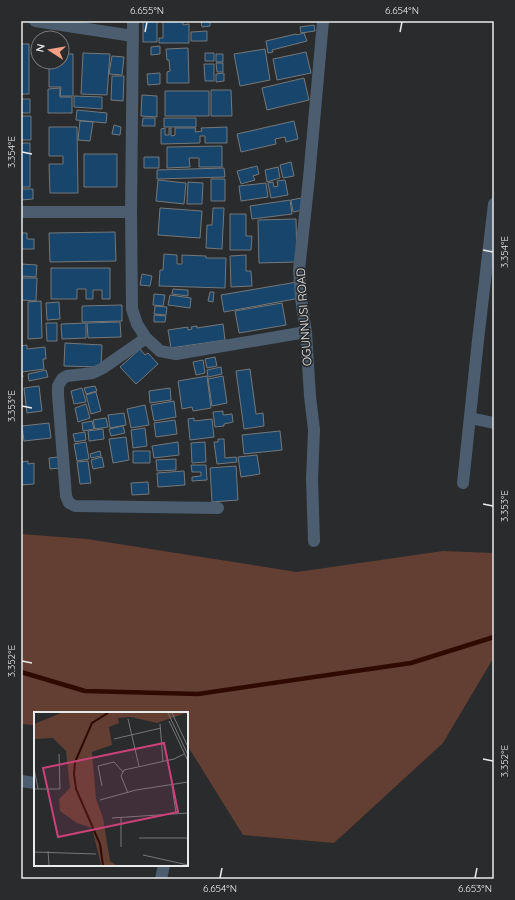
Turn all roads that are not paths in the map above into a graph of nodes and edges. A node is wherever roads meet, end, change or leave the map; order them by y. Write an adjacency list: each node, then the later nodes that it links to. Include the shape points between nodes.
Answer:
1 (34, 21): 4 (street)
2 (132, 21): 4 (street)
3 (323, 21): 8 (street, OGUNNUSI ROAD, via 299,270)
4 (133, 36): 7 (street)
5 (494, 204): 10 (street)
6 (21, 212): 7 (street)
7 (131, 212): 9 (street, via 132,309 137,324)
8 (306, 332): 9 (street, via 176,354 160,351); 14 (street, OGUNNUSI ROAD, via 314,430)
9 (146, 338): 13 (street, via 103,368 93,373 67,376 58,386 66,496 69,503 75,506)
10 (470, 418): 11 (street); 12 (street)
11 (494, 423)
12 (463, 483)
13 (218, 508)
14 (314, 541)
15 (21, 781): 16 (street)
16 (34, 784)
17 (164, 866): 18 (street)
18 (161, 879)

